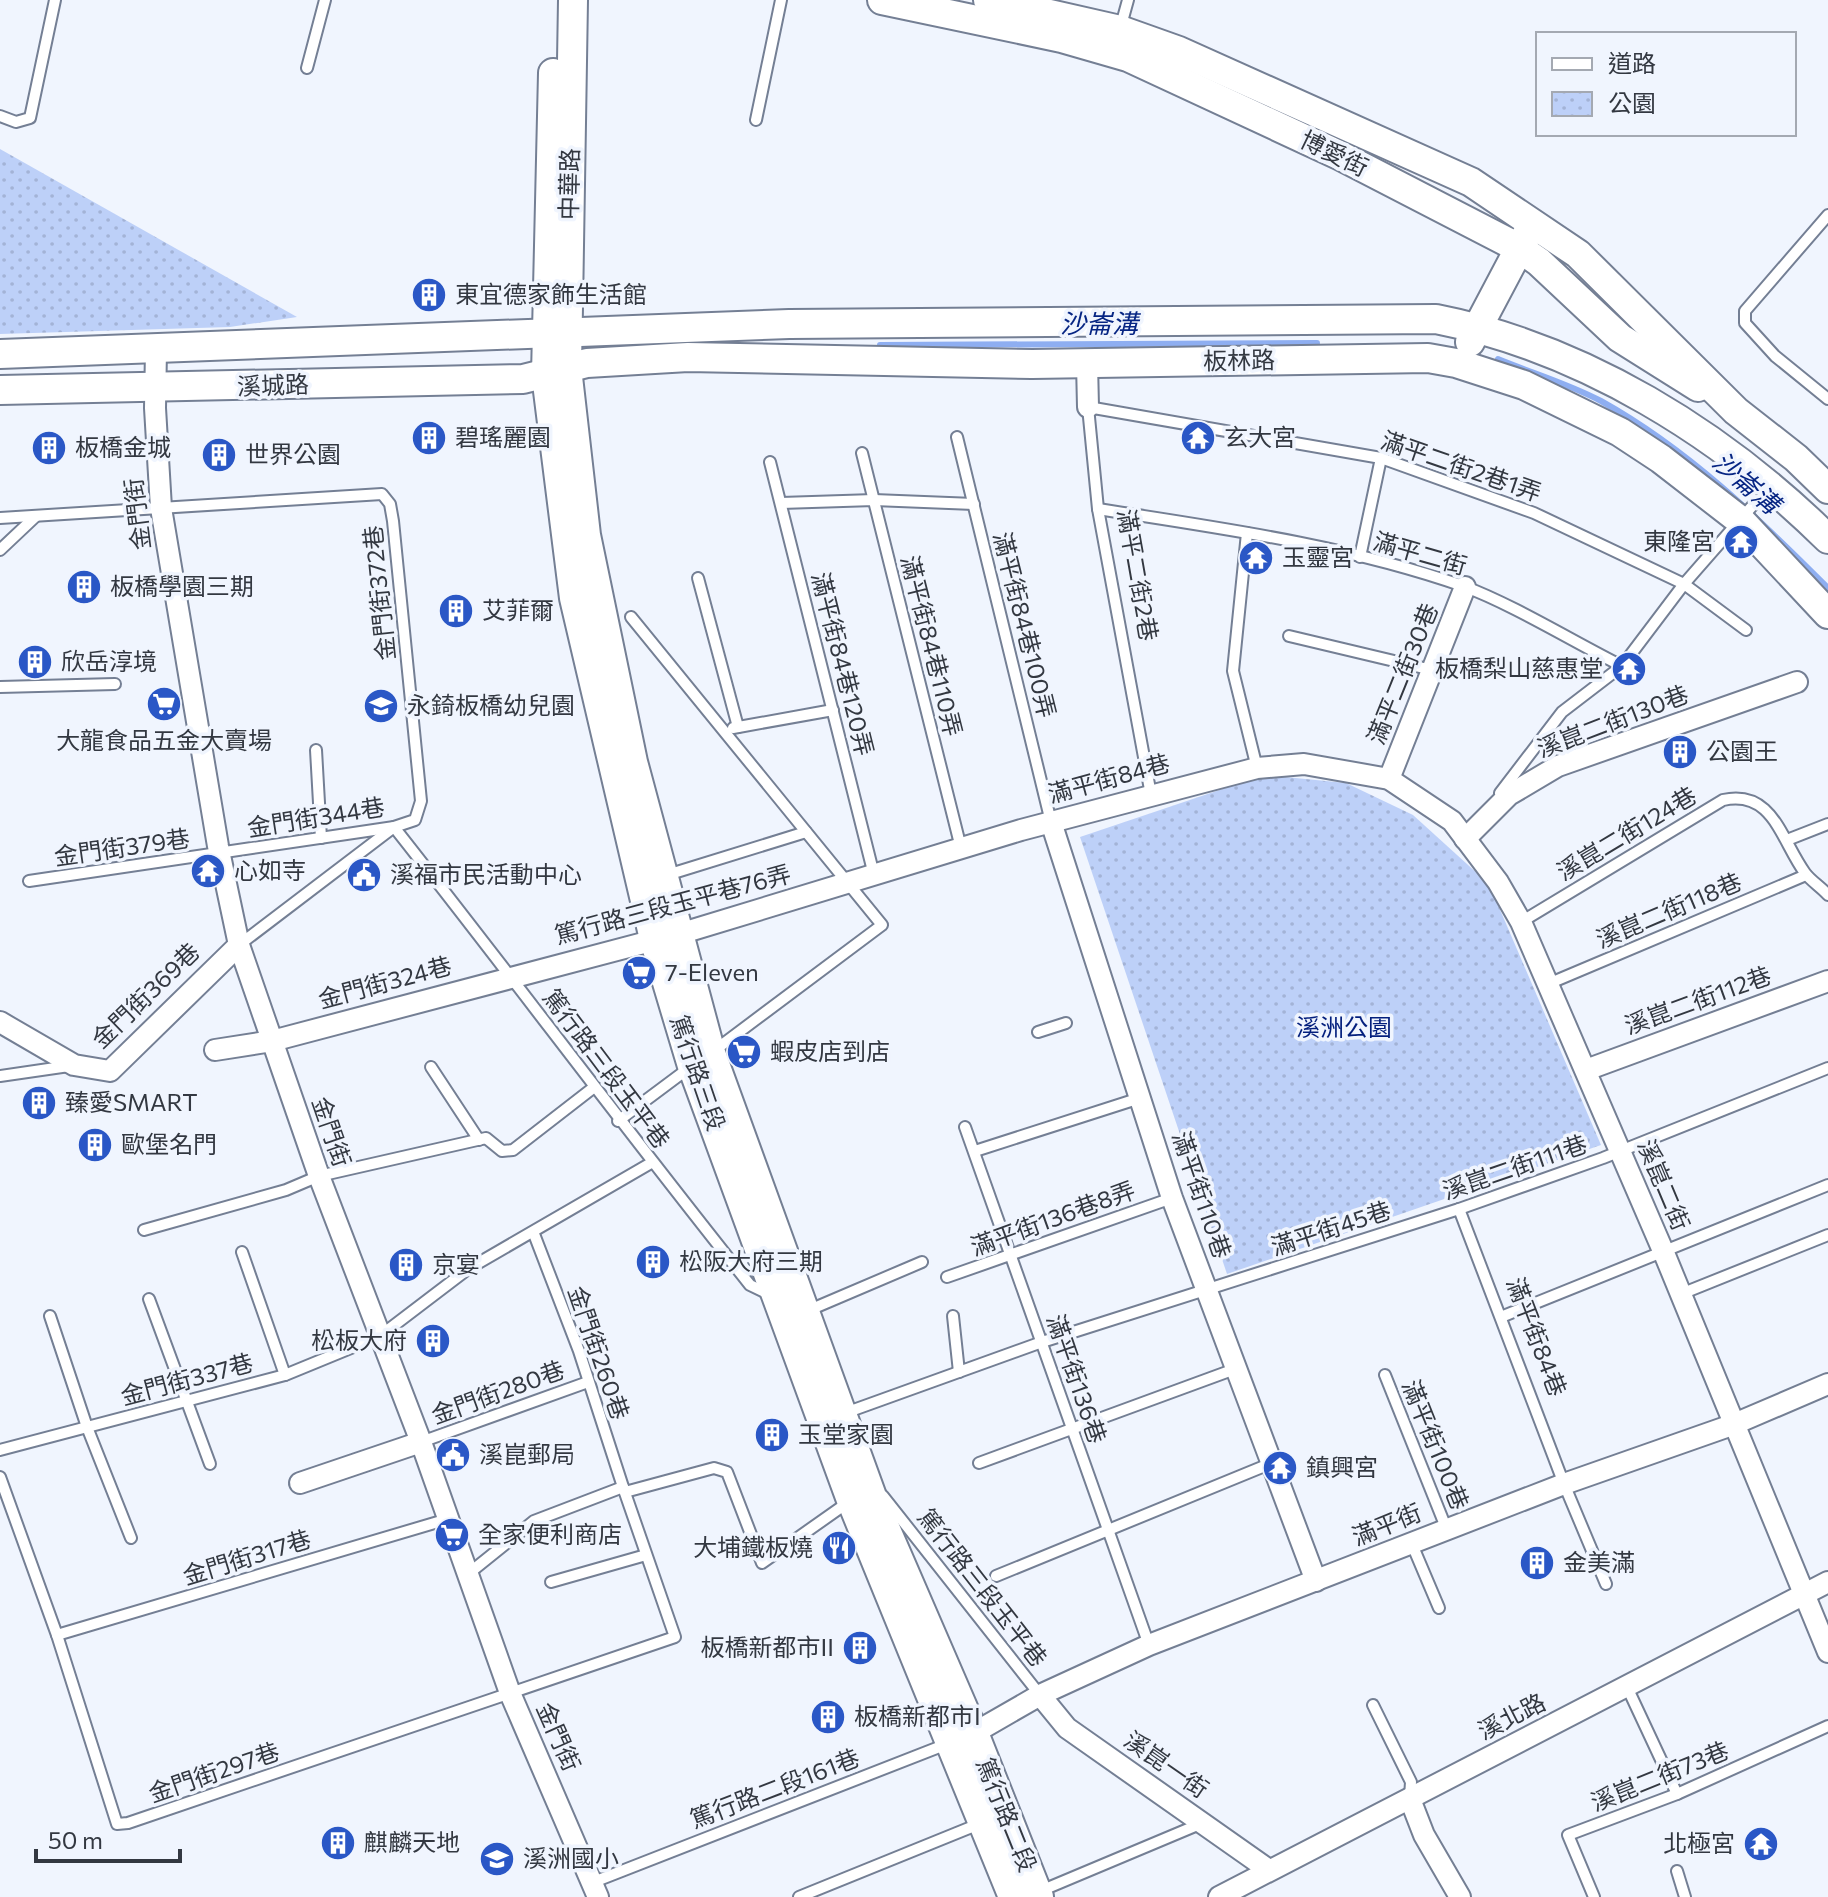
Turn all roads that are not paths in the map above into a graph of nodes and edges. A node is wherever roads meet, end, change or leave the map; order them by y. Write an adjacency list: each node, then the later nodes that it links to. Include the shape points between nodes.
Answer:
1 (55, 0): 11 (lane, via 30,118 16,122)
2 (325, 0): 10 (lane)
3 (555, 0): 17 (street, 中華路)
4 (573, 0): 17 (street, 中華路)
5 (781, 0): 12 (lane)
6 (882, 0): 9 (street, 博愛街, via 1062,38)
7 (988, 0): 9 (street, 博愛街)
8 (1128, 0): 9 (lane)
9 (1115, 42): 14 (street, 博愛街, via 1179,51 1471,182); 15 (street, 博愛街, via 1128,57 1341,156)
10 (307, 68)
11 (0, 116)
12 (756, 120)
13 (1828, 215): 25 (lane, via 1745,311 1745,323 1775,356)
14 (1533, 223): 15 (street); 27 (street, 博愛街, via 1628,299)
15 (1519, 248): 16 (street); 27 (street, 博愛街, via 1620,338)
16 (1479, 327): 17 (street, 板林路, via 1436,319 1222,319 789,324); 21 (street); 42 (street, via 1588,370 1684,422 1781,492)
17 (556, 334): 18 (street, 溪城路); 22 (street, 中華路)
18 (156, 349): 19 (street, 溪城路); 23 (street, 金門街)
19 (0, 354)
20 (1087, 363): 21 (street, 板林路, via 1428,358); 22 (street, 板林路, via 688,357 587,363); 26 (street, 滿平二街2巷)
21 (1456, 363): 38 (street, 板林路, via 1524,385 1620,432)
22 (556, 371): 23 (street, 溪城路, via 523,379); 76 (street, 篤行路三段, via 633,762); 81 (street, 篤行路三段, via 574,598)
23 (155, 389): 24 (street, 溪城路); 36 (street, 金門街)
24 (0, 390)
25 (1828, 399)
26 (1088, 407): 30 (lane, 滿平二街2巷1弄); 37 (lane, 滿平二街2巷)
27 (1736, 411): 32 (street, 博愛街)
28 (957, 437): 35 (lane, 滿平街84巷100弄)
29 (862, 453): 33 (lane, 滿平街84巷110弄)
30 (1381, 458): 44 (lane); 46 (lane, 滿平二街2巷1弄, via 1534,513)
31 (770, 462): 34 (lane, 滿平街84巷120弄)
32 (1828, 489)
33 (874, 500): 34 (lane); 35 (lane); 72 (lane, 滿平街84巷110弄)
34 (781, 503): 57 (lane, 滿平街84巷120弄)
35 (974, 504): 65 (lane, 滿平街84巷100弄)
36 (161, 508): 39 (lane); 62 (lane, 金門街372巷, via 382,494 393,521); 73 (street, 金門街)
37 (1098, 509): 41 (lane, 滿平二街); 64 (lane, 滿平二街2巷)
38 (1747, 514): 46 (lane); 48 (street, 板林路)
39 (36, 516): 40 (lane); 43 (lane)
40 (0, 518)
41 (1247, 533): 44 (lane, 滿平二街); 61 (lane, via 1233,671)
42 (1828, 539)
43 (0, 550)
44 (1360, 557): 47 (lane, 滿平二街)
45 (698, 578): 58 (lane)
46 (1684, 584): 50 (lane, 滿平二街2巷1弄); 52 (lane)
47 (1465, 587): 52 (lane, 滿平二街); 53 (street, 滿平二街30巷)
48 (1828, 614)
49 (631, 617): 59 (lane)
50 (1746, 630)
51 (1289, 636): 53 (lane)
52 (1622, 666): 70 (lane, via 1562,712)
53 (1432, 670): 63 (street, 滿平二街30巷)
54 (1797, 682): 70 (street, 溪崑二街130巷, via 1558,766 1509,795)
55 (115, 684): 56 (lane)
56 (0, 687)
57 (833, 710): 58 (lane); 74 (lane, 滿平街84巷120弄)
58 (738, 727): 59 (lane)
59 (723, 730): 68 (lane)
60 (316, 750): 69 (lane)
61 (1257, 768): 63 (street, 滿平街84巷, via 1304,764); 64 (street, 滿平街84巷)
62 (417, 769): 67 (lane, 金門街344巷, via 421,801 415,820)
63 (1389, 779): 70 (street, 溪崑二街, via 1452,821)
64 (1151, 795): 65 (street, 滿平街84巷)
65 (1051, 822): 72 (street, 滿平街84巷); 98 (street, 滿平街110巷)
66 (1828, 824): 71 (lane)
67 (394, 827): 69 (lane, 金門街344巷); 82 (lane); 83 (lane, 篤行路三段玉平巷)
68 (806, 832): 76 (lane, 篤行路三段玉平巷76弄); 78 (lane)
69 (321, 838): 73 (lane, 金門街344巷)
70 (1465, 839): 80 (street, 溪崑二街)
71 (1787, 840): 75 (lane); 80 (lane, 溪崑二街124巷, via 1759,802 1740,796 1723,800)
72 (961, 848): 74 (street, 滿平街84巷)
73 (220, 854): 77 (lane, 金門街379巷); 82 (street, 金門街)
74 (874, 875): 78 (street, 滿平街84巷)
75 (1806, 875): 79 (lane); 85 (lane, 溪崑二街118巷)
76 (662, 877): 81 (street, 篤行路三段)
77 (29, 881)
78 (848, 883): 81 (street, 篤行路三段玉平巷76弄); 91 (lane, via 882,925)
79 (1828, 895)
80 (1521, 922): 85 (street, 溪崑二街)
81 (665, 937): 83 (street, 篤行路三段玉平巷76弄); 91 (street, 篤行路三段)
82 (239, 945): 89 (street, 金門街); 92 (street, 金門街369巷, via 110,1071)
83 (512, 976): 89 (street, 金門街324巷); 97 (lane, 篤行路三段玉平巷)
84 (1828, 981): 95 (street, 溪崑二街112巷)
85 (1548, 984): 95 (street, 溪崑二街)
86 (1066, 1023): 88 (lane)
87 (3, 1028): 92 (street, 金門街369巷)
88 (1038, 1032)
89 (272, 1041): 90 (street, 金門街324巷); 105 (street, 金門街)
90 (215, 1050)
91 (702, 1059): 99 (lane); 120 (street, 篤行路三段); 122 (street, 篤行路三段)
92 (74, 1065): 96 (lane)
93 (431, 1067): 101 (lane)
94 (1828, 1068): 102 (lane, 溪崑二街111巷)
95 (1586, 1070): 102 (street, 溪崑二街)
96 (0, 1076)
97 (593, 1088): 99 (lane, 篤行路三段玉平巷); 101 (lane, via 513,1150 502,1151)
98 (1142, 1097): 103 (lane); 107 (street, 滿平街110巷)
99 (618, 1121): 104 (lane, 篤行路三段玉平巷)
100 (965, 1127): 103 (lane, 滿平街136巷)
101 (482, 1139): 105 (lane)
102 (1620, 1150): 108 (lane, 溪崑二街111巷); 114 (street, 溪崑二街)
103 (975, 1151): 115 (lane, 滿平街136巷)
104 (651, 1163): 111 (lane, 金門街337巷); 120 (lane, 篤行路三段玉平巷, via 750,1285)
105 (319, 1176): 110 (lane); 126 (street, 金門街)
106 (1828, 1185): 114 (lane)
107 (1172, 1198): 115 (lane, 滿平街136巷8弄); 118 (street, 滿平街110巷)
108 (1459, 1209): 109 (lane, 溪崑二街111巷); 125 (lane, 滿平街84巷)
109 (1422, 1221): 118 (lane, 滿平街45巷)
110 (144, 1230)
111 (534, 1234): 126 (lane, 金門街337巷, via 468,1269); 132 (lane, 金門街260巷)
112 (1828, 1235): 119 (lane)
113 (242, 1252): 130 (lane)
114 (1664, 1253): 119 (street, 溪崑二街); 125 (lane)
115 (1011, 1255): 117 (lane, 滿平街136巷8弄); 127 (lane, 滿平街136巷)
116 (922, 1262): 122 (lane)
117 (947, 1277)
118 (1206, 1290): 127 (lane, 滿平街45巷); 128 (street, 滿平街110巷)
119 (1679, 1295): 136 (street, 溪崑二街)
120 (777, 1298): 122 (lane, 篤行路三段玉平巷); 149 (street, 篤行路三段)
121 (149, 1299): 134 (lane)
122 (805, 1312): 135 (street, 篤行路三段)
123 (50, 1316): 137 (lane)
124 (953, 1316): 129 (lane)
125 (1501, 1317): 147 (lane, 滿平街84巷)
126 (380, 1336): 130 (lane, 金門街337巷); 139 (street, 金門街)
127 (1042, 1342): 129 (lane, 滿平街45巷); 138 (lane, 滿平街136巷)
128 (1235, 1369): 138 (lane); 142 (street, 滿平街110巷)
129 (959, 1372): 135 (lane, 滿平街45巷)
130 (285, 1375): 134 (lane, 金門街337巷)
131 (1385, 1375): 151 (lane, 滿平街100巷)
132 (588, 1382): 139 (lane, 金門街280巷); 148 (lane, 金門街260巷)
133 (1828, 1384): 136 (street, 滿平街)
134 (184, 1402): 137 (lane, 金門街337巷); 143 (lane)
135 (843, 1413): 144 (street, 篤行路三段)
136 (1732, 1425): 147 (street, 滿平街); 162 (street, 溪崑二街)
137 (87, 1427): 140 (lane, 金門街337巷); 153 (lane)
138 (1073, 1428): 141 (lane); 152 (lane, 滿平街136巷)
139 (421, 1442): 146 (street); 150 (street, 金門街)
140 (0, 1450)
141 (979, 1463)
142 (1272, 1463): 152 (lane); 158 (street, 滿平街110巷)
143 (210, 1464)
144 (862, 1469): 169 (lane, 篤行路三段玉平巷); 172 (street, 篤行路三段)
145 (0, 1477): 164 (lane)
146 (300, 1483)
147 (1564, 1484): 151 (street, 滿平街); 161 (lane, 滿平街84巷)
148 (624, 1489): 149 (lane, via 714,1468 727,1472 762,1563); 155 (lane, 金門街260巷); 156 (lane, via 534,1521)
149 (851, 1500): 172 (street, 篤行路三段)
150 (448, 1519): 156 (street, 金門街); 164 (lane, 金門街317巷)
151 (1447, 1530): 154 (street, 滿平街)
152 (1107, 1533): 157 (lane); 165 (lane, 滿平街136巷)
153 (131, 1538)
154 (1411, 1542): 158 (street, 滿平街); 163 (lane)
155 (646, 1555): 159 (lane); 168 (lane, 金門街260巷, via 675,1637)
156 (467, 1575): 168 (street, 金門街)
157 (996, 1576)
158 (1316, 1581): 165 (street, 滿平街)
159 (551, 1582)
160 (1828, 1582): 162 (street, 溪北路)
161 (1606, 1584)
162 (1802, 1596): 166 (street, 溪崑二街); 167 (street, 溪北路)
163 (1439, 1608)
164 (57, 1635): 168 (lane, 金門街297巷, via 117,1824)
165 (1149, 1645): 169 (street, 滿平街)
166 (1828, 1652)
167 (1627, 1687): 173 (lane); 174 (street, 溪北路)
168 (510, 1693): 179 (street, 金門街)
169 (1040, 1695): 172 (street, 滿平街); 176 (street, 溪崑一街, via 1067,1728)
170 (1373, 1705): 174 (lane, via 1411,1782)
171 (1828, 1726): 173 (lane, 溪崑二街73巷)
172 (961, 1738): 175 (street, 篤行路二段); 179 (lane, 篤行路二段161巷); 180 (street, 篤行路二段)
173 (1677, 1794): 184 (lane, 溪崑二街73巷, via 1568,1835)
174 (1410, 1799): 177 (street, 溪北路); 183 (street)
175 (981, 1823): 180 (street, 篤行路二段); 181 (lane)
176 (1202, 1823): 177 (street, 溪崑一街); 180 (lane)
177 (1269, 1870): 182 (street, 溪北路)
178 (1677, 1871): 185 (lane)
179 (594, 1890)
180 (1030, 1896)
181 (799, 1897)
182 (1219, 1897)
183 (1460, 1897)
184 (1594, 1897)
185 (1685, 1897)

